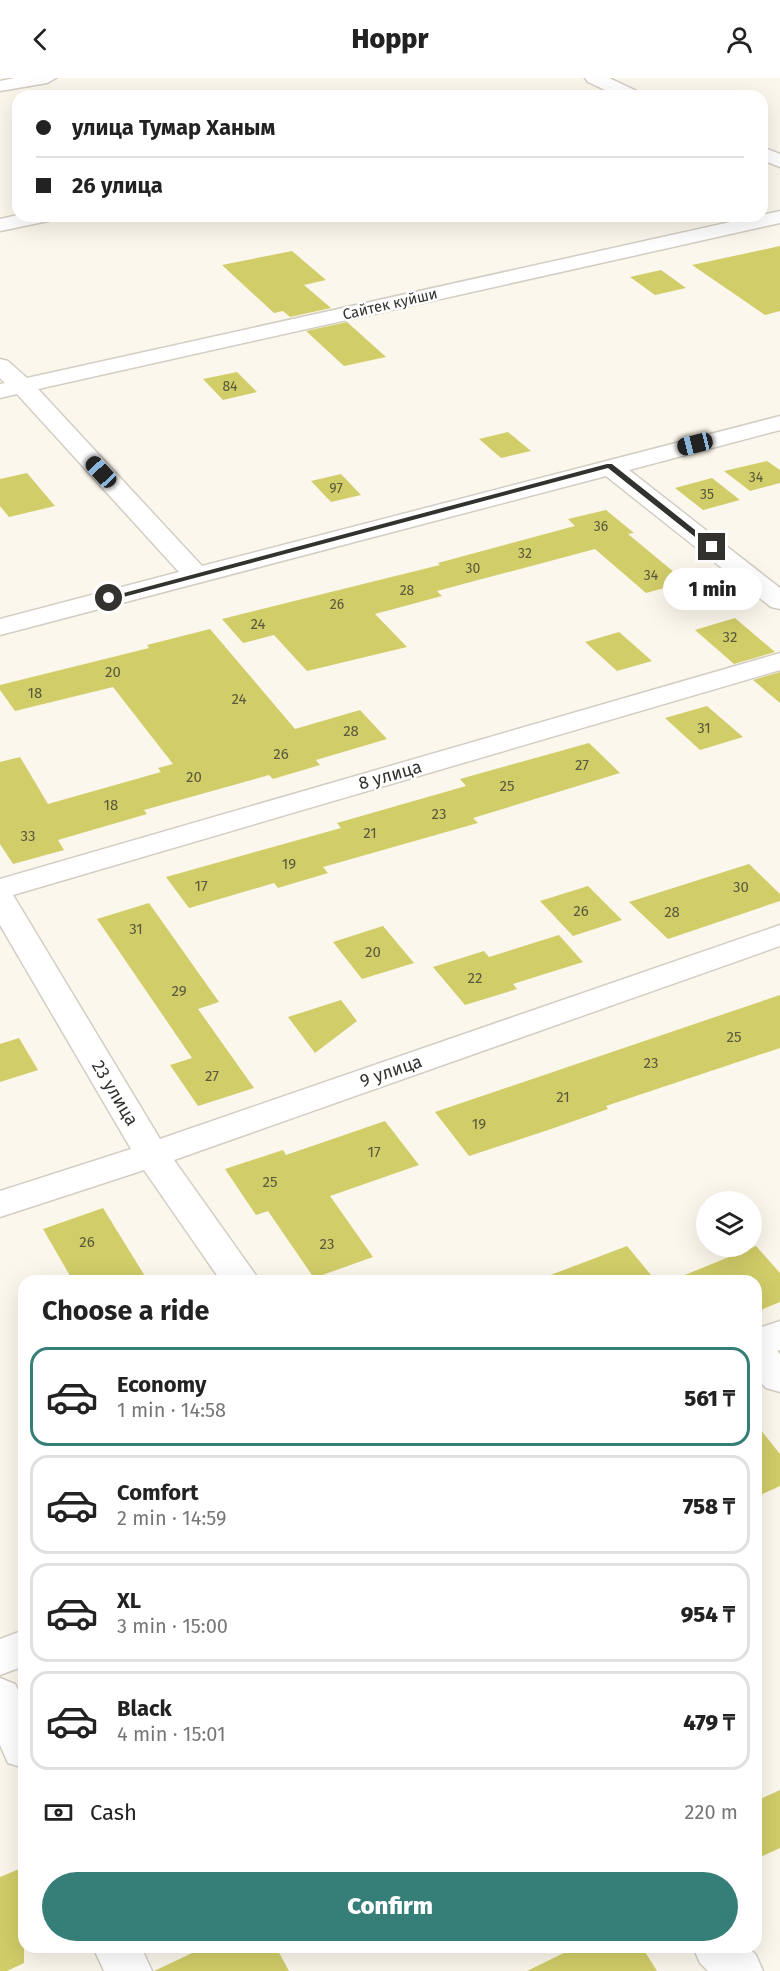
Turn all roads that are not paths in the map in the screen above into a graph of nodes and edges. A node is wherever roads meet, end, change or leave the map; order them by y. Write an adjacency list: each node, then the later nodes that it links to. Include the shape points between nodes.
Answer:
1 (47, 78): 3 (street)
2 (594, 78): 4 (street)
3 (0, 86)
4 (620, 90)
5 (15, 222): 7 (street)
6 (758, 222): 9 (street, Сайтек куйши)
7 (0, 225)
8 (0, 366): 9 (street)
9 (11, 388): 12 (street)
10 (780, 423): 11 (street)
11 (609, 466): 12 (street); 13 (street)
12 (196, 575): 14 (street)
13 (780, 601)
14 (0, 627)
15 (780, 661): 16 (street, 8 улица)
16 (0, 889)
17 (0, 898): 19 (street, 23 улица)
18 (780, 935): 19 (street, 9 улица)
19 (152, 1155): 20 (street, 9 улица); 21 (street, 23 улица)
20 (0, 1204)
21 (237, 1275)
22 (780, 1335): 23 (street)
23 (762, 1342)
24 (762, 1359): 25 (street)
25 (780, 1378)
26 (18, 1650): 27 (street)
27 (0, 1657)
28 (0, 1697): 29 (street)
29 (18, 1736)
30 (120, 1953): 32 (street)
31 (722, 1953): 33 (street)
32 (128, 1971)
33 (739, 1971)

